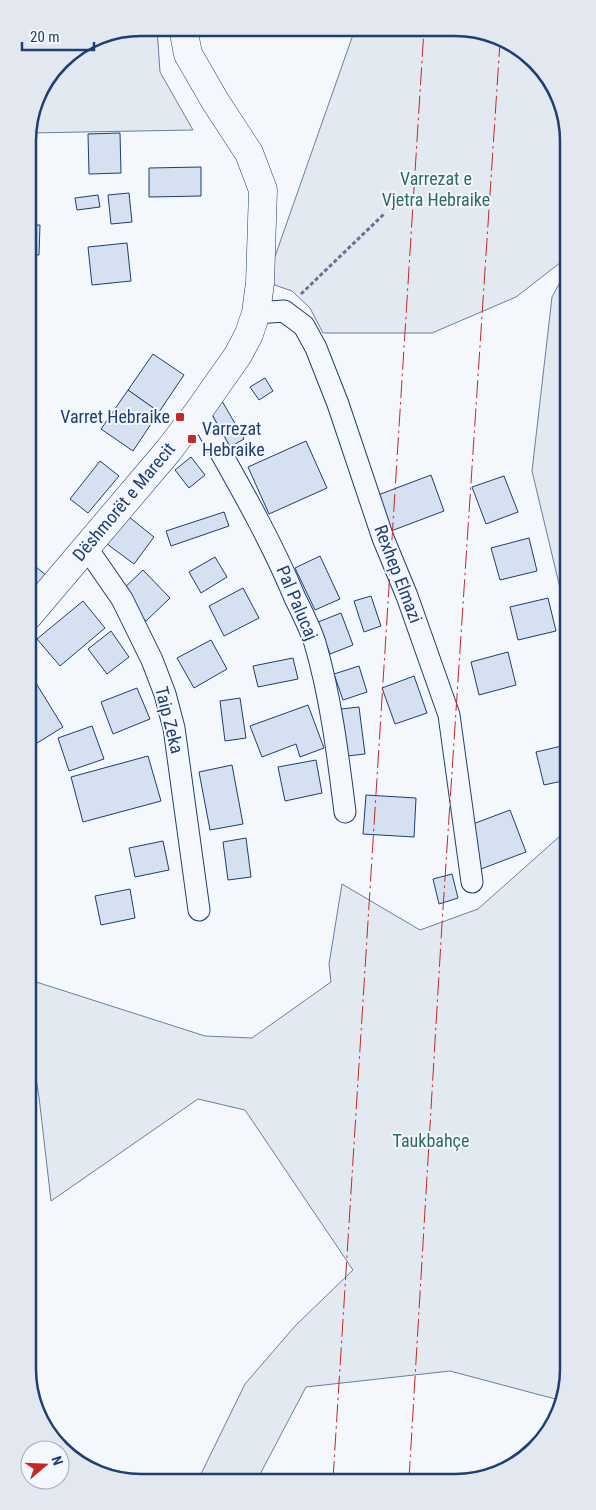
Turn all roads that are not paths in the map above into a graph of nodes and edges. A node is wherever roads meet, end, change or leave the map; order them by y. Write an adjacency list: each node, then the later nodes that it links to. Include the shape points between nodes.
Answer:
1 (185, 36): 2 (street, Dëshmorët e Marecit, via 188,54 249,153 262,190 260,283)
2 (256, 313): 3 (street, Dëshmorët e Marecit, via 238,355); 7 (street, Rexhep Elmazi, via 284,310 304,326 338,404 383,538 449,715)
3 (198, 412): 4 (street, Dëshmorët e Marecit); 6 (street, Pal Palucaj, via 256,516 314,642 332,720)
4 (86, 547): 5 (street, Dëshmorët e Marecit); 8 (street, Taip Zeka, via 122,599 165,694 174,728)
5 (36, 606)
6 (346, 812)
7 (472, 882)
8 (199, 910)

